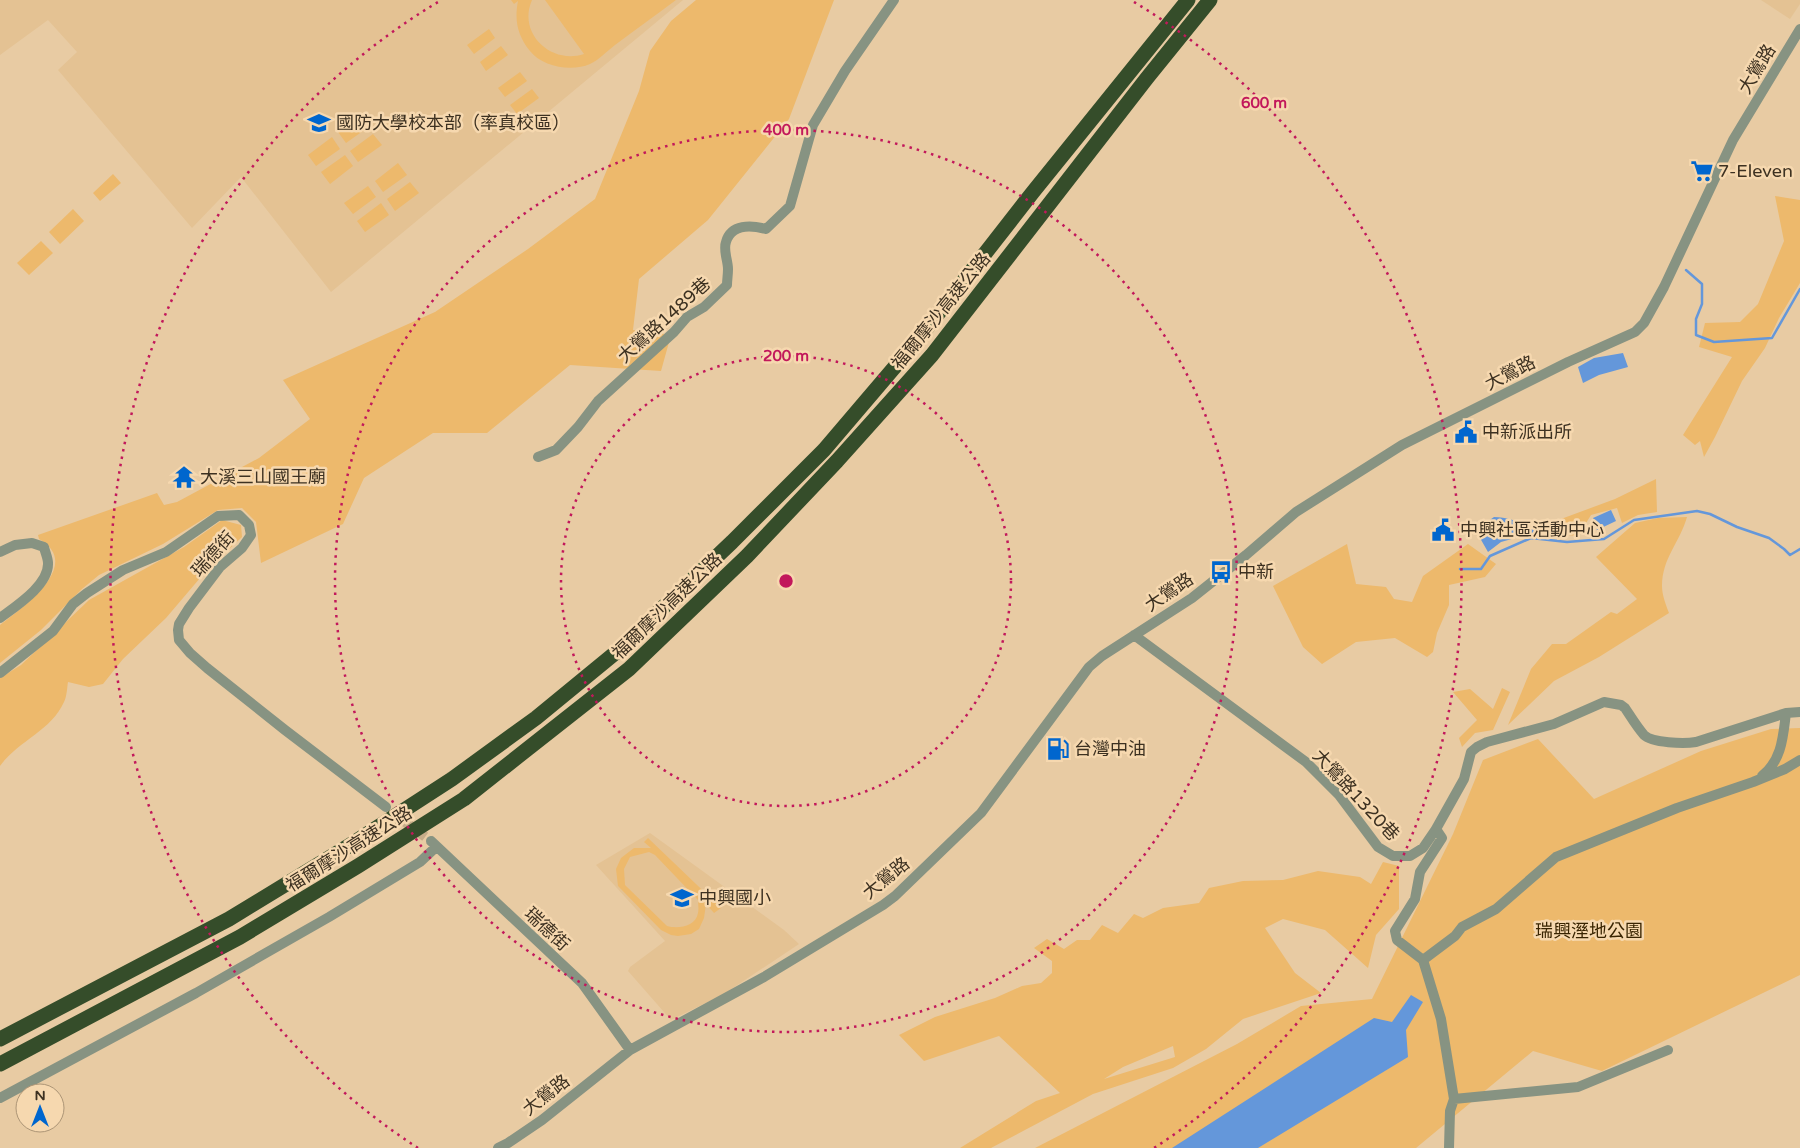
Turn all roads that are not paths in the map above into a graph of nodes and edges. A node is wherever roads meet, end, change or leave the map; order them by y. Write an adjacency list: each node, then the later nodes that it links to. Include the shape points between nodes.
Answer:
1 (894, 0): 5 (street, 大鶯路1489巷, via 845,71 813,125 790,206 766,229 741,227 730,235 725,246 727,285 687,317 598,401 556,450)
2 (1188, 0): 17 (highway, 福爾摩沙高速公路, via 916,342 824,450 614,654 536,718 452,779 347,847 229,919)
3 (1210, 0): 20 (highway, 福爾摩沙高速公路, via 932,356 747,556 629,669 464,800 240,937)
4 (1800, 30): 8 (street, 大鶯路, via 1733,140 1664,287 1644,323 1635,332 1402,445 1296,512 1200,592)
5 (538, 457)
6 (0, 552): 7 (street, via 32,543 44,547 49,563 34,592)
7 (0, 618)
8 (1134, 635): 15 (street, 大鶯路1320巷, via 1306,762 1339,795 1385,852 1403,857 1418,853); 18 (street, 大鶯路, via 1089,668 981,813 895,896 770,974)
9 (0, 673): 14 (street, 瑞德街, via 53,630 73,604 87,593 123,570 166,552 218,516 238,515 249,525 251,535 242,548 220,567 189,608 179,624 180,640 207,668)
10 (1800, 712): 11 (street, 大鶯路1320巷)
11 (1786, 713): 13 (street, via 1778,756 1771,768); 15 (street, 大鶯路1320巷, via 1684,744 1647,737 1621,704 1604,702 1554,724 1477,747 1472,752 1464,779)
12 (1800, 760): 13 (street)
13 (1753, 782): 16 (street, via 1556,857 1496,909 1462,927)
14 (386, 808)
15 (1436, 829): 16 (street, via 1442,838 1420,872 1415,899 1395,931 1397,940)
16 (1423, 960): 22 (street, via 1441,1019)
17 (0, 1039)
18 (630, 1050): 21 (street, 瑞德街, via 582,983 434,844 420,862 329,917); 23 (street, 大鶯路, via 542,1120)
19 (1668, 1050): 22 (street, via 1578,1087)
20 (0, 1064)
21 (0, 1098)
22 (1454, 1099): 24 (street, via 1450,1111)
23 (498, 1148)
24 (1448, 1148)

